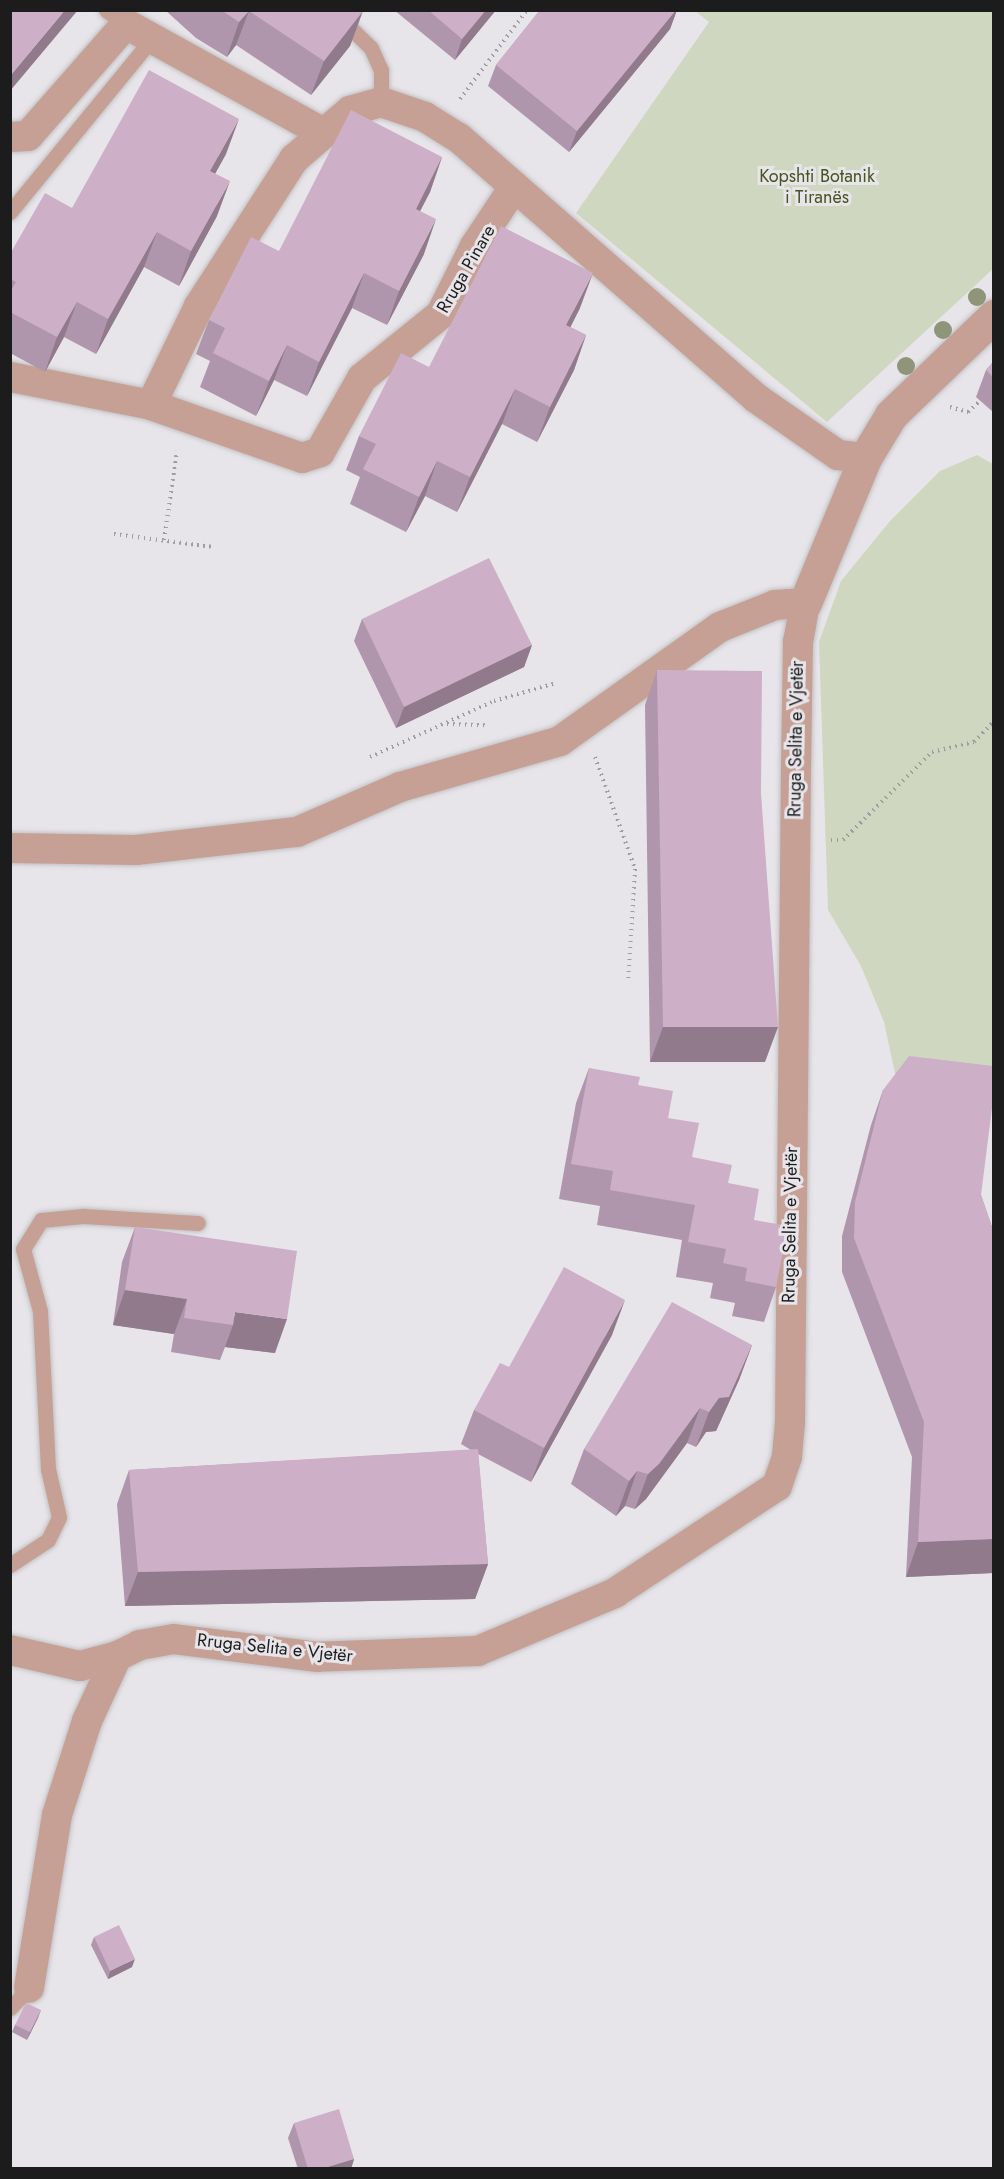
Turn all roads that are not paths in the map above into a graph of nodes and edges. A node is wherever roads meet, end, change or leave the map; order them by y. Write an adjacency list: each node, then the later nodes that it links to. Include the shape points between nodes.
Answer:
1 (332, 10): 4 (lane, via 371,48 381,70)
2 (116, 17): 3 (street); 6 (street, via 28,136)
3 (151, 40): 5 (street); 8 (lane)
4 (381, 102): 5 (street, via 350,111); 7 (street, via 425,117 459,138)
5 (322, 132): 11 (street, via 294,159 226,260 171,358)
6 (10, 137)
7 (514, 187): 11 (street, Rruga Pinare, via 475,246 441,314 362,378 320,452 302,458); 12 (street, via 756,398 838,455)
8 (10, 212)
9 (993, 316): 12 (street, Rruga Selita e Vjetër, via 891,415)
10 (10, 377): 11 (street, Rruga Pinare)
11 (151, 405)
12 (865, 458): 13 (street, Rruga Selita e Vjetër)
13 (805, 603): 14 (street, via 775,605 720,627 560,741 400,787 297,832 136,850); 18 (street, Rruga Selita e Vjetër, via 798,641 790,1422 788,1457 777,1486 615,1593 478,1651 318,1657 174,1639 140,1645)
14 (10, 848)
15 (198, 1222): 16 (lane, via 84,1216 41,1220 23,1249 40,1311 48,1469 58,1517 48,1540)
16 (10, 1565)
17 (10, 1650): 18 (street, Rruga Selita e Vjetër, via 80,1666)
18 (117, 1656): 19 (street, via 87,1721 57,1815)
19 (20, 1998)

